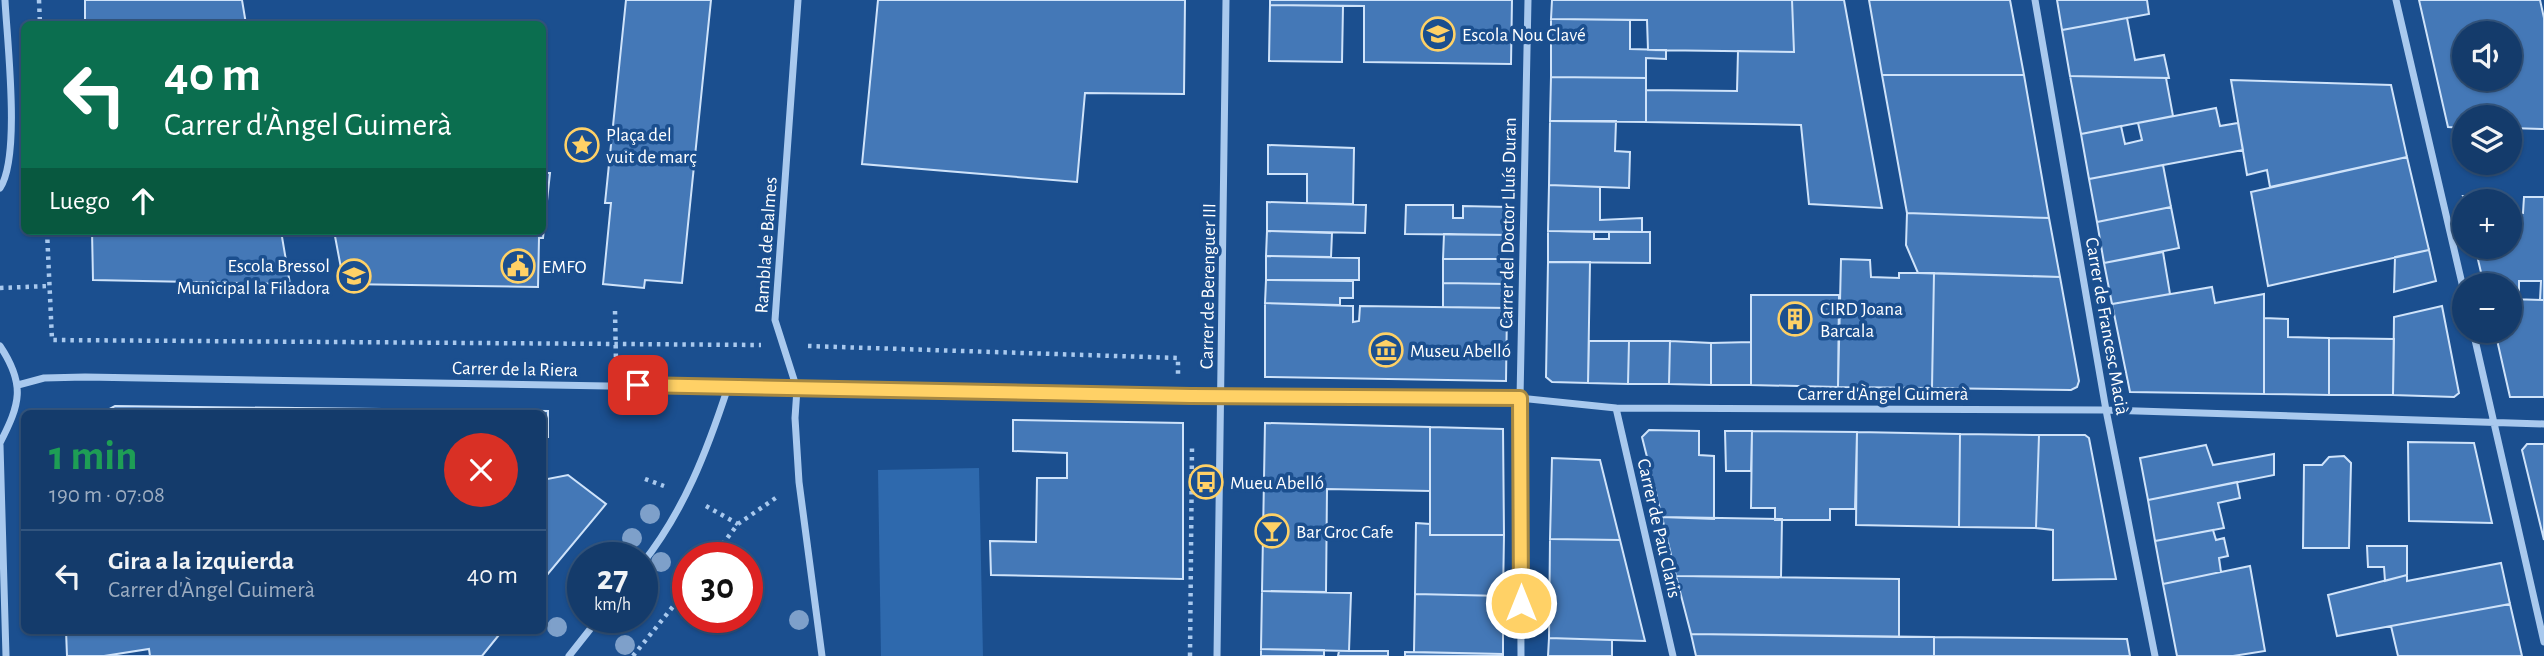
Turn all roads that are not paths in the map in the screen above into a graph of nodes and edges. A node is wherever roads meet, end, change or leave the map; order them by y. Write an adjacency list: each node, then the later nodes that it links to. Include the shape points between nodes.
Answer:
1 (5, 0): 7 (street, via 11,152)
2 (798, 0): 13 (street, Rambla de Balmes, via 775,320)
3 (1226, 0): 14 (street, Carrer de Berenguer III)
4 (1528, 0): 15 (street, Carrer del Doctor Lluís Duran)
5 (2035, 0): 17 (street, Carrer de Francesc Macià)
6 (2396, 0): 8 (street)
7 (0, 188)
8 (2460, 273)
9 (2476, 343): 18 (street)
10 (0, 346): 11 (street)
11 (18, 384): 12 (street, Carrer de la Riera, via 85,377); 20 (street, via 17,410)
12 (728, 387): 13 (street, Carrer de la Riera); 21 (street, via 706,455)
13 (797, 389): 14 (street, Carrer de la Riera); 26 (street, Rambla de Balmes, via 799,482)
14 (1222, 396): 15 (street, Carrer d'Àngel Guimerà); 27 (street, Carrer de Berenguer III)
15 (1520, 398): 16 (street, Carrer d'Àngel Guimerà); 28 (street, Carrer del Doctor Lluís Duran)
16 (1616, 408): 17 (street, Carrer d'Àngel Guimerà); 29 (street, Carrer de Pau Claris)
17 (2106, 410): 18 (street, Carrer d'Àngel Guimerà); 30 (street, Carrer de Francesc Macià)
18 (2495, 425): 19 (street, Carrer d'Àngel Guimerà); 23 (street)
19 (2544, 425)
20 (0, 444): 24 (street)
21 (658, 544)
22 (587, 633): 25 (street)
23 (2544, 642)
24 (6, 656)
25 (569, 656)
26 (822, 656)
27 (1217, 656)
28 (1521, 656)
29 (1673, 656)
30 (2155, 656)

